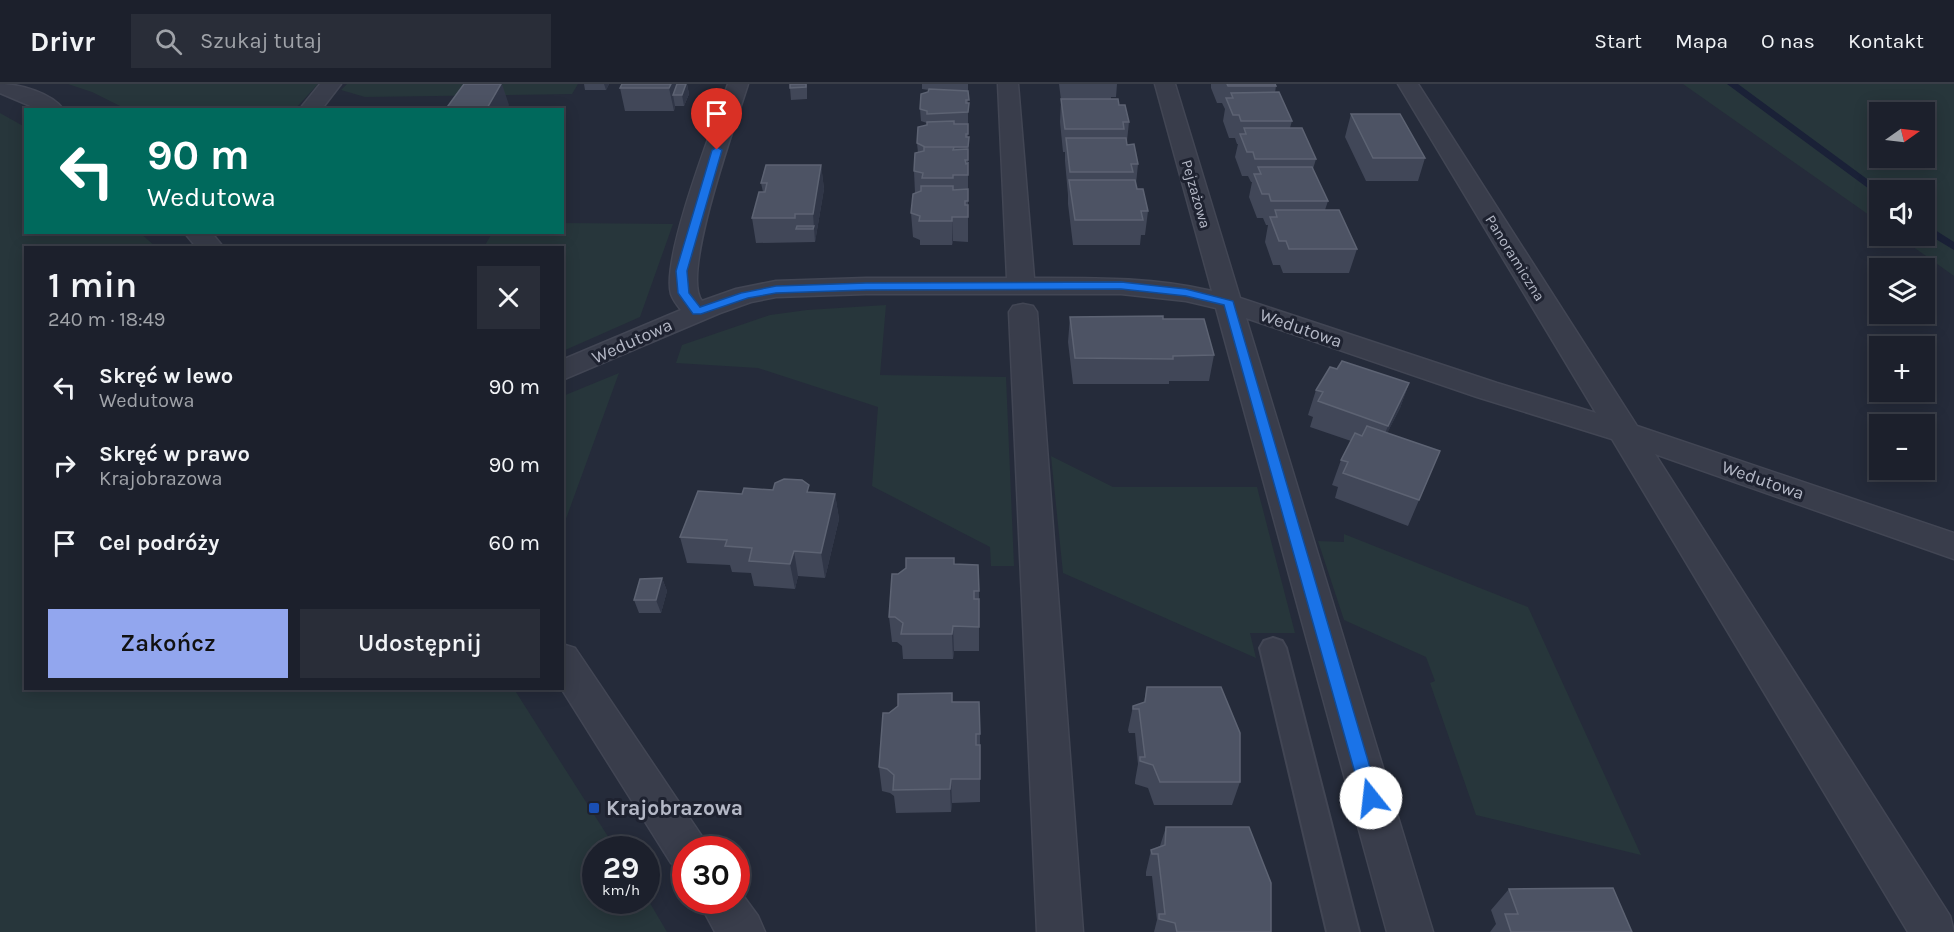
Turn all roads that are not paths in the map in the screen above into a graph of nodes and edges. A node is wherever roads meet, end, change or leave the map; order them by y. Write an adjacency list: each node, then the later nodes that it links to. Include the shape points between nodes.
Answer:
1 (331, 84): 8 (street)
2 (738, 84): 13 (street, via 682,271 683,293)
3 (1008, 84): 11 (street)
4 (1165, 84): 12 (street, Pejzażowa)
5 (1408, 84): 15 (street, Panoramiczna)
6 (0, 87): 7 (street)
7 (51, 108)
8 (311, 108)
9 (198, 234): 10 (street)
10 (210, 246)
11 (1022, 299): 12 (street, Wedutowa, via 1121,286 1186,293); 13 (street, Wedutowa, via 776,289); 22 (street)
12 (1229, 303): 15 (street, Wedutowa); 24 (street, Pejzażowa)
13 (697, 312): 14 (street, Wedutowa)
14 (564, 370)
15 (1623, 432): 16 (street, Wedutowa); 25 (street, Panoramiczna)
16 (1954, 546)
17 (1273, 648): 23 (lane)
18 (564, 661): 19 (street)
19 (678, 836)
20 (730, 914): 21 (street)
21 (742, 932)
22 (1060, 932)
23 (1343, 932)
24 (1410, 932)
25 (1934, 932)

